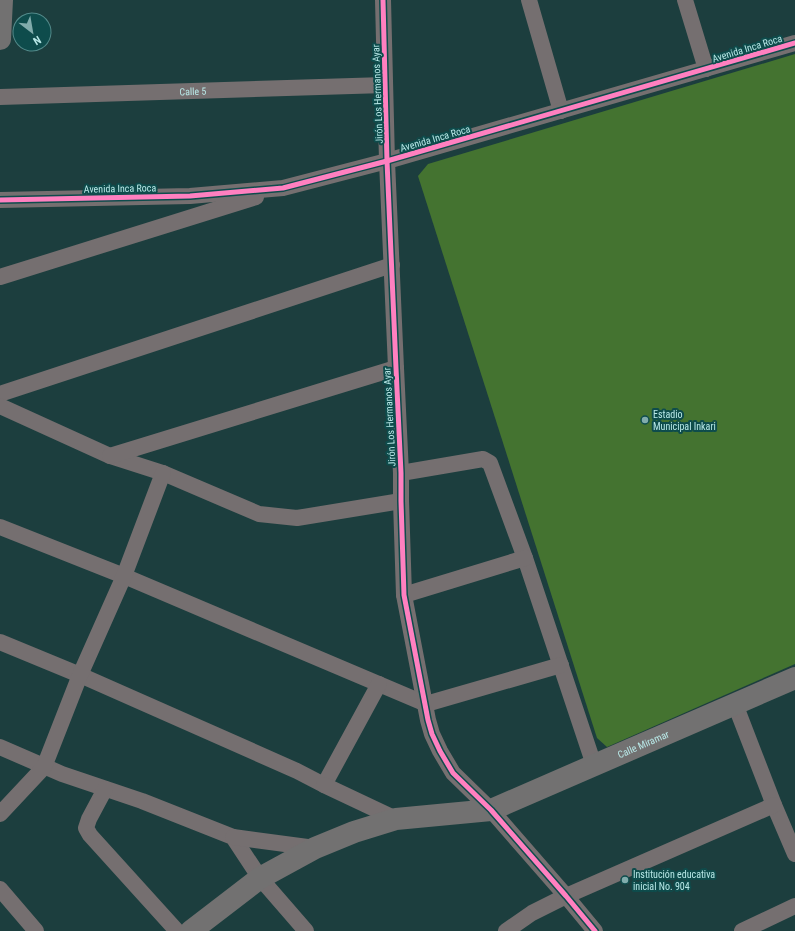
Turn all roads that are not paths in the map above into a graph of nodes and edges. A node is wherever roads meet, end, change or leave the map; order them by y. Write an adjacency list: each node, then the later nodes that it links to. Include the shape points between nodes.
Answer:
1 (2, 0): 5 (street)
2 (383, 0): 8 (street, Jirón Los Hermanos Ayar)
3 (529, 0): 10 (street)
4 (685, 0): 7 (street)
5 (0, 39)
6 (795, 43): 7 (street, Avenida Inca Roca)
7 (706, 69): 10 (street, Avenida Inca Roca)
8 (385, 85): 9 (street, Calle 5); 11 (street, Jirón Los Hermanos Ayar)
9 (0, 96)
10 (561, 111): 11 (street, Avenida Inca Roca)
11 (387, 161): 12 (street, Avenida Inca Roca); 14 (street, Jirón Los Hermanos Ayar)
12 (283, 188): 13 (street, Avenida Inca Roca, via 190,196); 15 (street)
13 (0, 200)
14 (392, 265): 16 (street, Jirón Los Hermanos Ayar); 17 (street)
15 (0, 276)
16 (396, 368): 19 (street); 21 (street, Jirón Los Hermanos Ayar)
17 (0, 394)
18 (0, 406): 19 (street)
19 (110, 456): 20 (street)
20 (163, 473): 22 (street, via 259,514 297,518); 25 (street)
21 (401, 473): 22 (street, Jirón Los Hermanos Ayar); 24 (street, via 483,459 490,463)
22 (401, 500): 26 (street, Jirón Los Hermanos Ayar)
23 (0, 527): 25 (street)
24 (526, 558): 26 (street); 28 (street)
25 (124, 576): 29 (street); 31 (street)
26 (404, 595): 32 (street, Jirón Los Hermanos Ayar)
27 (0, 642): 29 (street)
28 (561, 665): 32 (street); 35 (street)
29 (80, 675): 36 (street); 37 (street)
30 (795, 678): 33 (street, Calle Miramar)
31 (379, 684): 32 (street); 37 (street)
32 (426, 704): 40 (street, Jirón Los Hermanos Ayar, via 432,734 453,773)
33 (735, 704): 35 (street, Calle Miramar); 39 (street)
34 (0, 747): 36 (street)
35 (594, 765): 40 (street, Calle Miramar)
36 (44, 767): 38 (street); 41 (street)
37 (324, 785): 42 (street)
38 (105, 788): 43 (street); 51 (street, via 86,828)
39 (774, 805): 45 (street); 48 (street)
40 (491, 810): 42 (street, Calle Miramar); 48 (street, Jirón Los Hermanos Ayar)
41 (0, 814)
42 (396, 819): 44 (street, Calle Miramar)
43 (233, 837): 44 (street); 46 (street)
44 (315, 848): 46 (street, Calle Miramar)
45 (795, 854)
46 (260, 878): 52 (street, Calle Miramar); 53 (street)
47 (0, 889): 50 (street)
48 (566, 896): 54 (street, via 532,913); 55 (street, Jirón Los Hermanos Ayar)
49 (795, 906): 56 (street)
50 (36, 931)
51 (177, 931)
52 (191, 931)
53 (306, 931)
54 (506, 931)
55 (595, 931)
56 (742, 931)

